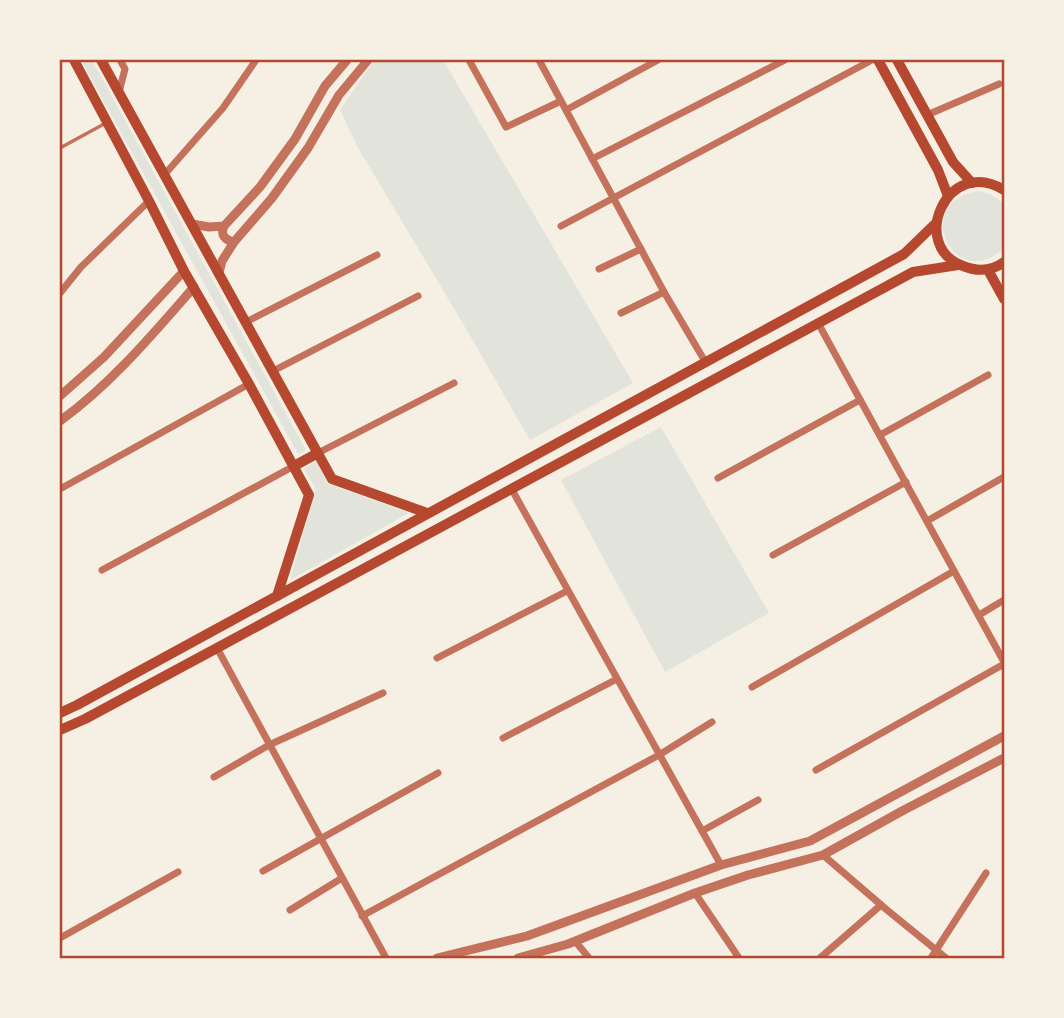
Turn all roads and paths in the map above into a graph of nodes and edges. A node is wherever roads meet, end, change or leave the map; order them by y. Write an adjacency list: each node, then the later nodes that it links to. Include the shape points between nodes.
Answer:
1 (74, 60): 19 (main road)
2 (101, 60): 15 (main road)
3 (120, 60): 15 (street, via 125,69)
4 (256, 60): 22 (street, via 223,108)
5 (347, 60): 30 (street, via 260,187)
6 (368, 60): 32 (street, via 339,95 309,148)
7 (469, 60): 16 (street, via 506,127)
8 (538, 60): 16 (street)
9 (658, 60): 17 (street)
10 (785, 60): 21 (street)
11 (872, 60): 26 (street)
12 (878, 60): 25 (main road)
13 (897, 60): 18 (main road)
14 (999, 85): 18 (street)
15 (119, 92): 22 (main road)
16 (561, 101): 17 (street)
17 (566, 110): 21 (street)
18 (927, 115): 23 (main road, via 953,162)
19 (106, 122): 20 (lane); 27 (main road)
20 (60, 148)
21 (592, 159): 26 (street)
22 (164, 174): 29 (main road)
23 (972, 183): 24 (main road); 25 (main road)
24 (1004, 190)
25 (948, 196): 28 (main road)
26 (613, 197): 31 (street); 33 (street)
27 (149, 201): 39 (main road); 43 (street)
28 (936, 223): 36 (main road, via 938,239); 49 (main road, via 904,254)
29 (192, 224): 30 (street); 40 (main road)
30 (224, 226): 32 (street, via 223,236)
31 (561, 226)
32 (234, 242): 40 (street)
33 (641, 249): 37 (street); 42 (street)
34 (377, 255): 47 (street)
35 (1004, 262): 38 (main road)
36 (958, 265): 38 (main road); 48 (main road, via 913,272)
37 (599, 269)
38 (988, 270): 45 (main road)
39 (184, 271): 41 (main road); 54 (street, via 104,357)
40 (219, 273): 47 (main road)
41 (194, 288): 53 (main road); 56 (street, via 115,374)
42 (664, 292): 46 (street); 49 (street)
43 (60, 293)
44 (418, 296): 50 (street)
45 (1004, 299)
46 (621, 313)
47 (246, 322): 50 (main road)
48 (818, 323): 55 (street); 63 (main road)
49 (706, 363): 65 (main road)
50 (273, 371): 58 (main road)
51 (988, 375): 57 (street)
52 (454, 383): 58 (street)
53 (249, 384): 59 (main road); 64 (street)
54 (60, 396)
55 (860, 400): 57 (street); 61 (street)
56 (60, 421)
57 (880, 435): 62 (street)
58 (318, 453): 59 (main road); 65 (main road, via 332,479)
59 (294, 466): 68 (street); 71 (main road, via 309,495)
60 (1004, 477): 66 (street)
61 (718, 478)
62 (906, 482): 66 (street); 67 (street)
63 (511, 488): 70 (street); 74 (main road)
64 (60, 489)
65 (427, 513): 71 (main road)
66 (927, 522): 69 (street)
67 (773, 555)
68 (102, 570)
69 (954, 571): 73 (street); 78 (street)
70 (568, 591): 75 (street); 77 (street)
71 (277, 596): 80 (main road)
72 (1004, 600): 73 (street)
73 (979, 615): 76 (street)
74 (217, 649): 82 (main road); 85 (street)
75 (437, 657)
76 (1004, 663): 88 (street)
77 (617, 679): 84 (street); 86 (street)
78 (752, 687)
79 (383, 693): 85 (street)
80 (60, 713)
81 (712, 722): 86 (street)
82 (60, 730)
83 (1004, 736): 95 (street, via 810,841)
84 (503, 738)
85 (269, 745): 90 (street); 93 (street)
86 (659, 755): 92 (street); 103 (street)
87 (1004, 758): 94 (street)
88 (816, 769)
89 (438, 773): 93 (street)
90 (214, 776)
91 (758, 800): 92 (street)
92 (702, 831): 95 (street)
93 (320, 838): 96 (street); 99 (street)
94 (823, 855): 100 (street); 101 (street)
95 (721, 865): 109 (street, via 527,936)
96 (263, 871)
97 (178, 872): 104 (street)
98 (986, 873): 106 (street)
99 (342, 878): 102 (street); 103 (street)
100 (695, 893): 105 (street); 107 (street)
101 (881, 905): 106 (street); 112 (street)
102 (290, 911)
103 (362, 916): 108 (street)
104 (60, 938)
105 (575, 941): 110 (street); 111 (street)
106 (936, 950): 113 (street); 114 (street)
107 (734, 957)
108 (386, 958)
109 (437, 958)
110 (518, 958)
111 (589, 958)
112 (820, 958)
113 (931, 958)
114 (946, 958)

